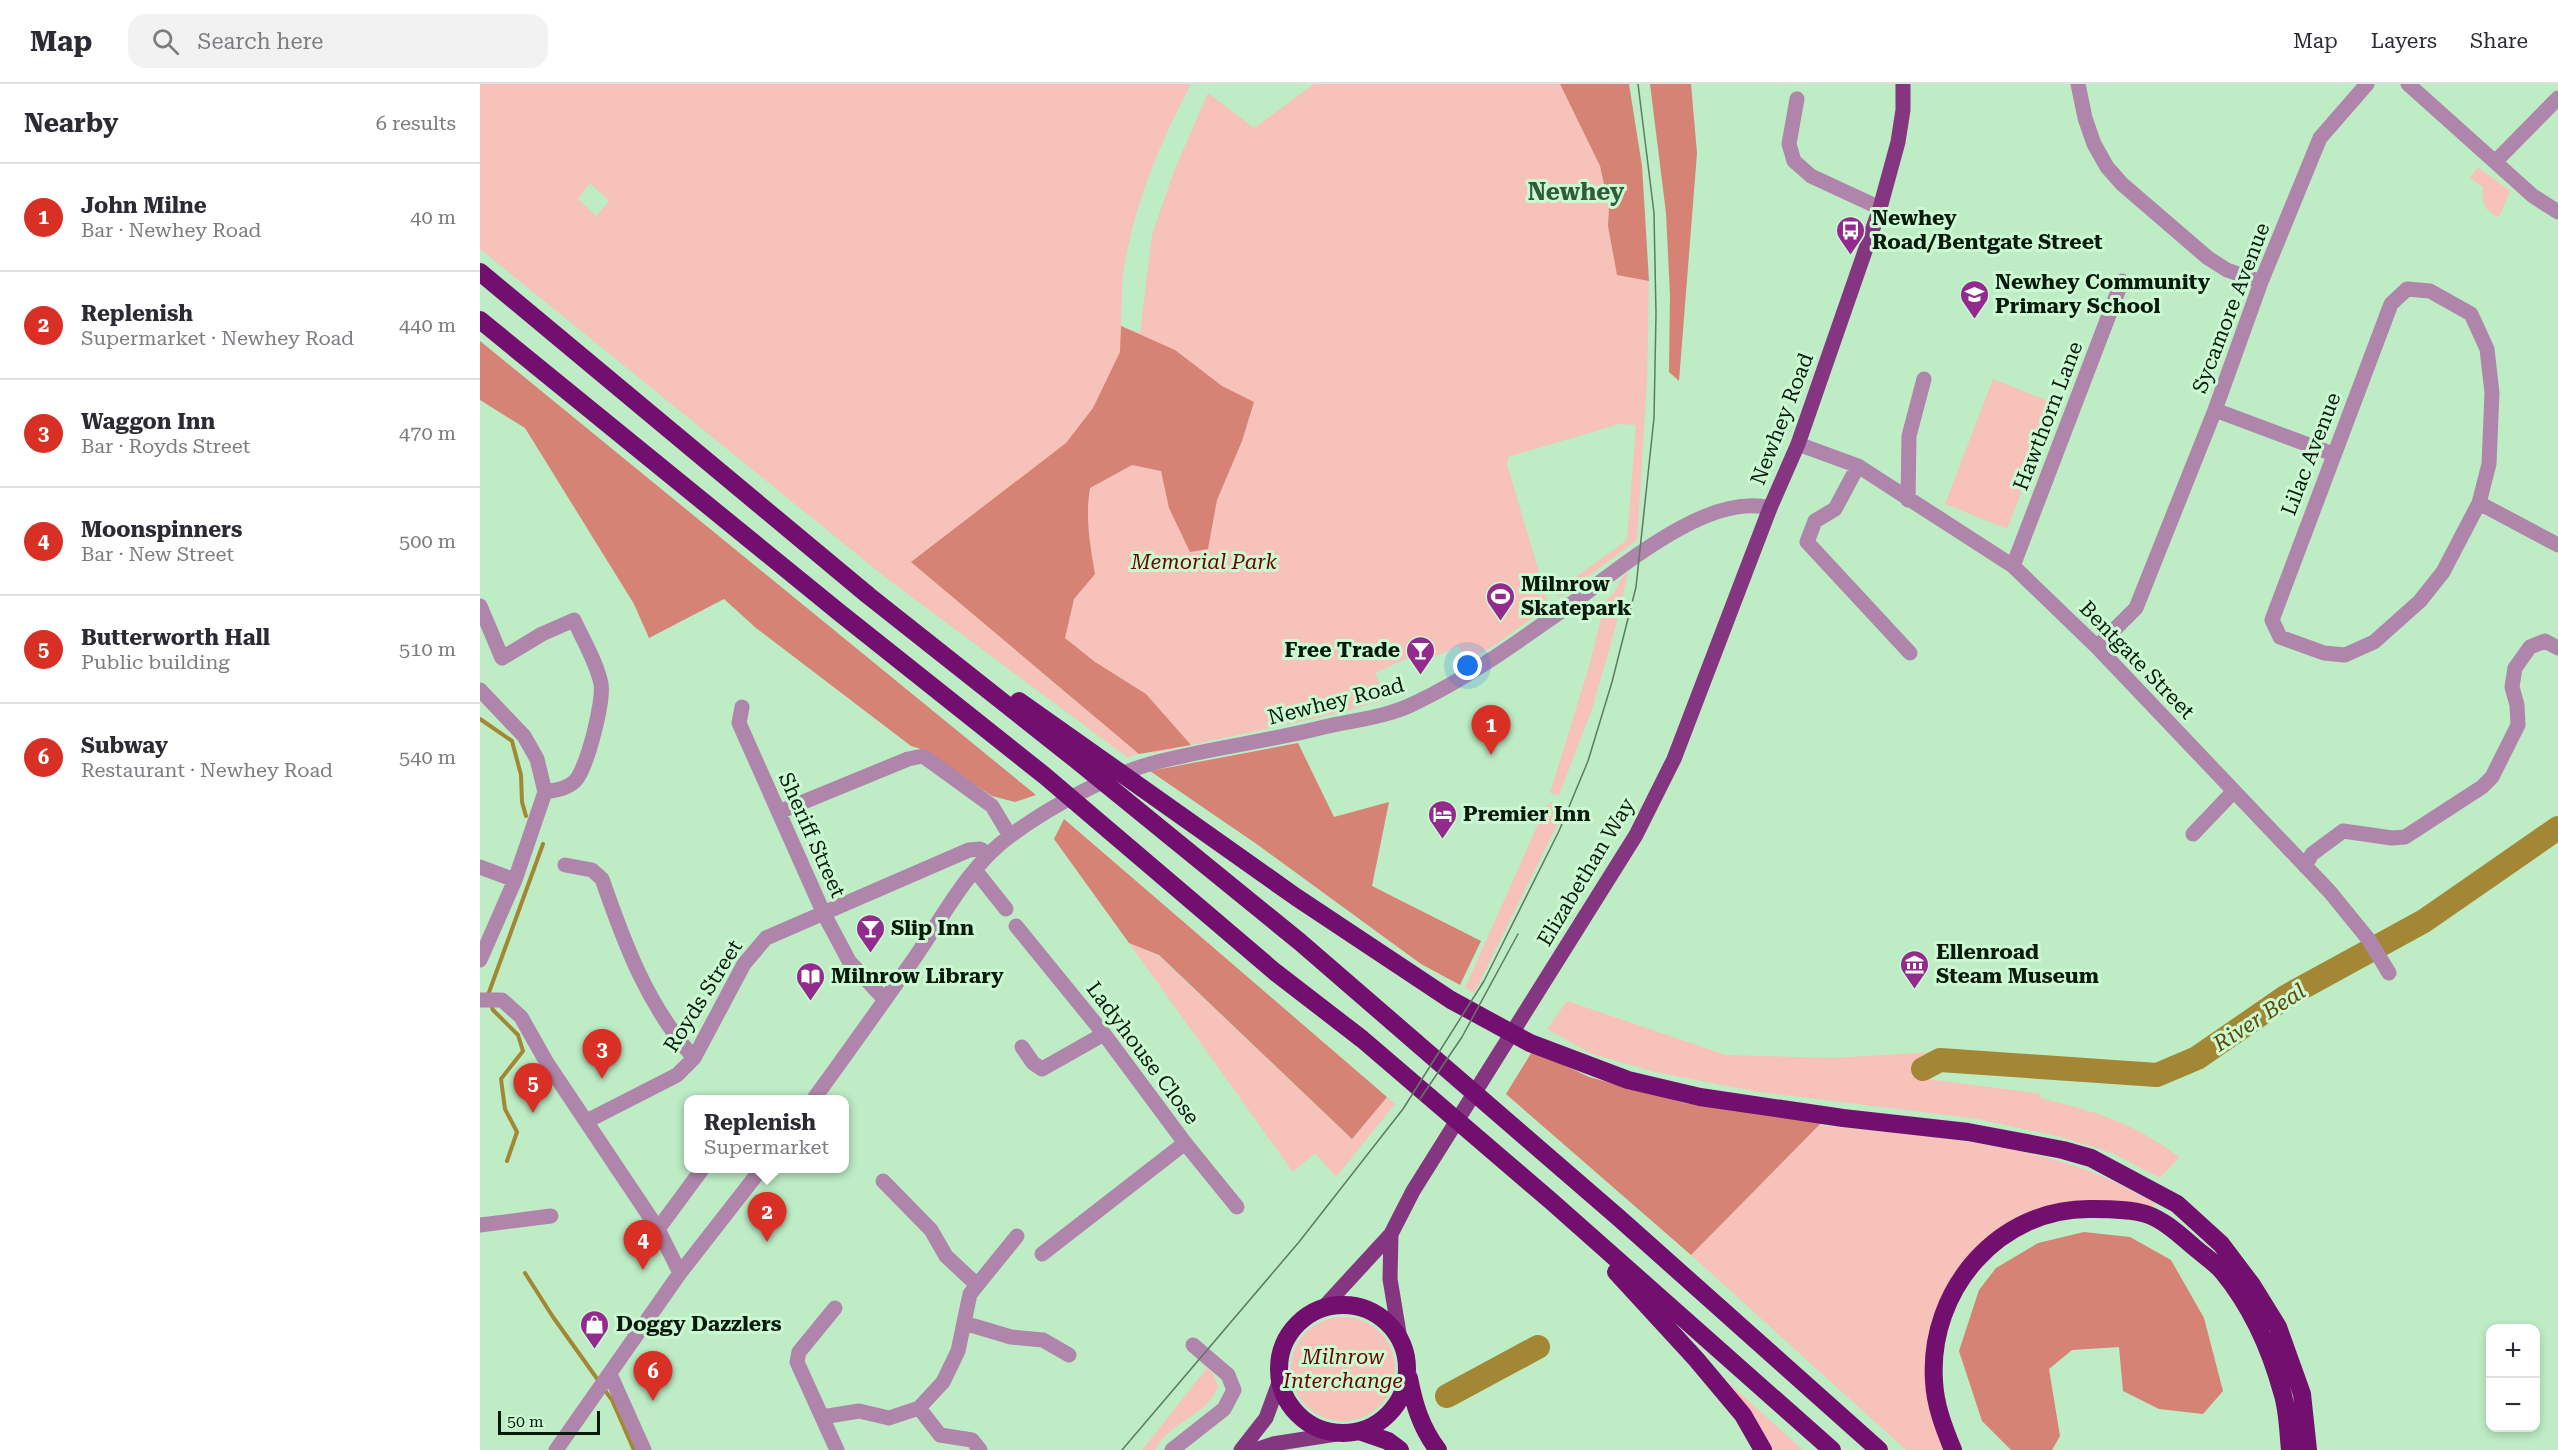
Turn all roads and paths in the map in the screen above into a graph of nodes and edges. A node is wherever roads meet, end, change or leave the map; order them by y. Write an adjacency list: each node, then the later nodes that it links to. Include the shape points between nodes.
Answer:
1 (1903, 84): 8 (main road, Newhey Road, via 1898,142)
2 (2078, 84): 12 (street, via 2085,118 2107,168 2208,258 2227,270)
3 (2367, 84): 12 (street, Sycamore Avenue, via 2320,138)
4 (2408, 84): 7 (street)
5 (2558, 98): 7 (street)
6 (1797, 99): 8 (street, via 1789,144 1794,161 1811,176)
7 (2495, 162): 9 (street, via 2533,196)
8 (1880, 208): 16 (main road, Newhey Road)
9 (2558, 212)
10 (480, 272): 24 (highway)
11 (2122, 281): 23 (street, Hawthorn Lane)
12 (2261, 282): 15 (street, Sycamore Avenue)
13 (480, 320): 58 (highway, via 1045,776)
14 (1924, 379): 19 (street, via 1909,436)
15 (2215, 410): 17 (street); 26 (street, Sycamore Avenue, via 2136,608)
16 (1798, 444): 18 (street, Bentgate Street); 21 (main road, Newhey Road)
17 (2333, 453): 20 (street, Lilac Avenue, via 2391,304 2407,289 2430,291 2472,314 2487,349 2493,393 2489,452); 20 (street, Lilac Avenue, via 2272,620 2280,637 2324,653 2345,655 2374,642 2420,601 2443,572)
18 (1858, 466): 19 (street, Bentgate Street); 28 (street, via 1835,509 1815,521 1807,542)
19 (1908, 500): 23 (street, Bentgate Street)
20 (2479, 503): 22 (street)
21 (1770, 508): 35 (street, Newhey Road, via 1745,504 1693,521 1626,563 1490,660 1415,703 1118,775); 63 (main road, Elizabethan Way, via 1674,759 1636,835 1413,1191)
22 (2558, 545)
23 (2013, 566): 26 (street, Bentgate Street)
24 (868, 597): 91 (highway, via 1300,942); 94 (highway, via 1296,897 1450,1000 1530,1043 1628,1080 1700,1097 1968,1132 2063,1150 2091,1158 2177,1203 2221,1244 2278,1327 2302,1394)
25 (480, 606): 32 (street, via 502,658 574,620 600,682 602,697 576,780 566,788)
26 (2097, 647): 31 (street, Bentgate Street)
27 (2558, 648): 38 (street, via 2545,641 2530,647 2515,668 2512,687 2518,725 2492,777 2481,787 2405,837 2343,831 2312,854)
28 (1910, 653)
29 (480, 690): 32 (street, via 524,736 537,759)
30 (742, 707): 33 (street, Sheriff Street, via 740,723)
31 (2234, 791): 34 (street); 38 (street, Bentgate Street)
32 (545, 792): 41 (street)
33 (779, 812): 35 (street, via 923,756 992,806); 43 (street, Sheriff Street)
34 (2193, 834)
35 (1010, 836): 36 (street, Newhey Road)
36 (989, 854): 40 (street, Newhey Road); 43 (street, Royds Street, via 980,849 969,850)
37 (565, 865): 51 (street, via 592,870 602,879 640,979 676,1038)
38 (2305, 866): 46 (street, Bentgate Street, via 2368,940)
39 (480, 867): 41 (street)
40 (975, 870): 42 (street); 48 (street, Newhey Road)
41 (515, 880): 45 (street)
42 (1006, 909)
43 (824, 914): 48 (street, Sheriff Street, via 849,961); 51 (street, Royds Street, via 766,938 744,964)
44 (1016, 926): 49 (street, Ladyhouse Close)
45 (480, 960)
46 (2389, 973)
47 (480, 1000): 53 (street, via 502,1000 522,1017 546,1063)
48 (885, 1000): 52 (street, Newhey Road)
49 (1104, 1034): 50 (street, via 1042,1069); 54 (street, Ladyhouse Close)
50 (1022, 1047)
51 (694, 1058): 53 (street, Royds Street, via 677,1075)
52 (817, 1095)
53 (587, 1121): 62 (street)
54 (1185, 1143): 59 (street, Ladyhouse Close); 65 (street)
55 (699, 1173): 62 (street)
56 (758, 1173): 66 (street)
57 (883, 1181): 67 (street, via 931,1230 946,1256)
58 (1551, 1201): 89 (highway, via 1743,1415); 90 (highway)
59 (1237, 1207)
60 (551, 1216): 61 (street)
61 (480, 1225)
62 (658, 1229): 66 (street)
63 (1391, 1234): 69 (main road, Elizabethan Way); 71 (main road, Elizabethan Way, via 1390,1279)
64 (1017, 1236): 67 (street)
65 (1042, 1254)
66 (680, 1273): 76 (street)
67 (978, 1285): 70 (street, via 970,1294)
68 (835, 1308): 78 (street, via 800,1352 797,1362)
69 (1323, 1308): 71 (highway, via 1340,1304 1358,1306 1390,1324); 75 (highway, via 1306,1316 1288,1336 1280,1362)
70 (964, 1323): 73 (street, via 1011,1337 1043,1340); 77 (street, via 958,1351 943,1382)
71 (1400, 1339): 74 (highway)
72 (1193, 1345): 84 (street, via 1228,1375 1234,1390 1224,1409)
73 (1069, 1355)
74 (1408, 1373): 79 (highway, via 1405,1389 1388,1416); 88 (highway, via 1415,1408)
75 (1280, 1380): 79 (highway, via 1286,1397 1309,1424 1326,1431); 85 (main road, via 1266,1418)
76 (605, 1381): 80 (street); 81 (street)
77 (919, 1408): 78 (street, via 889,1418 859,1410); 83 (street, via 940,1435 972,1440)
78 (822, 1417): 82 (street)
79 (1351, 1432): 86 (main road); 87 (highway, via 1388,1441)
80 (556, 1450)
81 (644, 1450)
82 (837, 1450)
83 (980, 1450)
84 (1172, 1450)
85 (1242, 1450)
86 (1255, 1450)
87 (1400, 1450)
88 (1438, 1450)
89 (1763, 1450)
90 (1832, 1450)
91 (1879, 1450)
92 (1953, 1450): 93 (highway, via 1943,1427 1934,1381 1935,1342 1952,1292 1992,1242 2030,1220 2078,1208 2146,1214 2177,1232 2221,1270 2259,1325 2283,1393)
93 (2290, 1450)
94 (2308, 1450)

